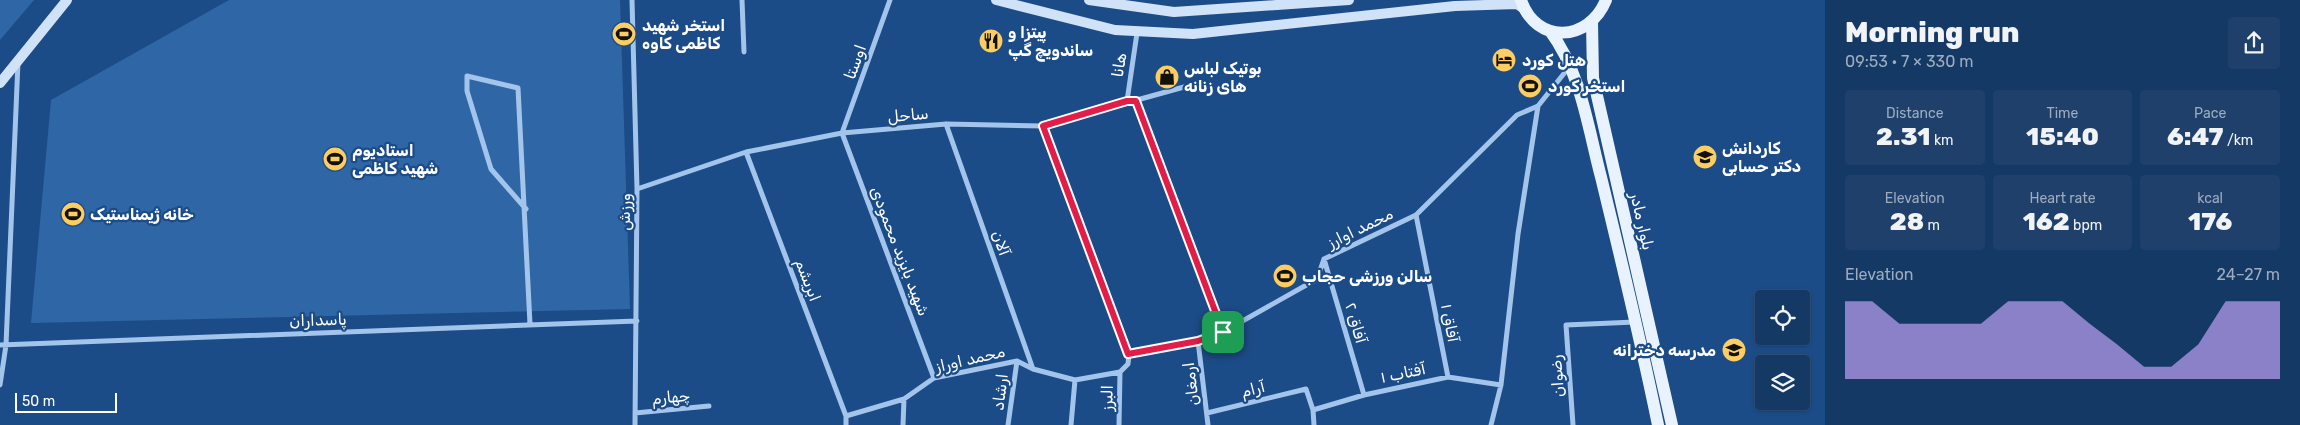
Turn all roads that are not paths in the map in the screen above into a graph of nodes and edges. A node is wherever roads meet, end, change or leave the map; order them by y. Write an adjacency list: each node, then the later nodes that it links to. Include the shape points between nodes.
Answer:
1 (67, 0): 14 (main road)
2 (632, 0): 25 (street, ورزش)
3 (742, 0): 13 (street)
4 (890, 0): 23 (street, اوستا)
5 (996, 0): 12 (main road, via 1053,16)
6 (1090, 0): 7 (main road, via 1174,12)
7 (1349, 0)
8 (1606, 0): 10 (main road)
9 (1522, 4): 11 (main road, بلوار مادر, via 1539,26); 12 (main road, via 1455,6 1193,34)
10 (1592, 22): 11 (main road, via 1579,30 1565,33); 62 (main road, بلوار مادر, via 1593,78)
11 (1550, 31): 15 (main road, بلوار مادر)
12 (1137, 33): 18 (street, هانا)
13 (744, 52)
14 (18, 62): 16 (main road); 34 (street)
15 (1570, 66): 20 (street); 30 (main road, بلوار مادر)
16 (0, 83)
17 (1184, 87): 19 (street, ساحل)
18 (1127, 101): 19 (street, ساحل); 22 (street, ساحل)
19 (1136, 101): 32 (street)
20 (1538, 106): 27 (street, محمد اوارز, via 1517,115); 43 (street, via 1518,234)
21 (946, 124): 22 (street, ساحل); 23 (street, ساحل); 37 (street, آلان)
22 (1043, 126): 35 (street)
23 (842, 133): 24 (street, ساحل); 40 (street, شهید بایزید محمودی)
24 (746, 152): 25 (street, ساحل); 50 (street, ابریشم)
25 (637, 189): 29 (street, ورزش)
26 (526, 209): 26 (street, via 518,88 467,76 467,91 491,169); 31 (street)
27 (1416, 215): 28 (street, محمد اوارز); 39 (street, آفاق ۱)
28 (1324, 259): 32 (street, محمد اوارز, via 1317,280); 44 (street, آفاق ۲)
29 (637, 321): 31 (street, پاسداران); 48 (street, ورزش)
30 (1637, 322): 60 (street, رضوان, via 1566,325); 61 (main road, بلوار مادر)
31 (530, 324): 34 (street, پاسداران)
32 (1223, 332): 33 (street, محمد اوارز)
33 (1198, 341): 35 (street, محمد اوارز); 49 (street, ارمغان)
34 (3, 345): 42 (street)
35 (1128, 354): 38 (street, via 1128,364)
36 (1016, 361): 37 (street); 40 (street, محمد اوراز); 54 (street, ارشاد)
37 (1033, 369): 41 (street)
38 (1120, 372): 41 (street); 56 (street, البرز)
39 (1448, 377): 43 (street, آفتاب ۱); 44 (street, آفتاب ۱)
40 (934, 378): 45 (street, محمد اوراز)
41 (1076, 380): 55 (street)
42 (0, 385)
43 (1501, 385): 59 (street)
44 (1364, 395): 47 (street, آفتاب ۱)
45 (904, 399): 50 (street); 53 (street)
46 (709, 406): 48 (street, چهارم)
47 (1312, 410): 49 (street, آرام, via 1306,388); 58 (street)
48 (636, 413): 51 (street, ورزش)
49 (1207, 413): 57 (street, ارمغان)
50 (846, 416): 52 (street)
51 (635, 425)
52 (846, 425)
53 (903, 425)
54 (1008, 425)
55 (1071, 425)
56 (1119, 425)
57 (1208, 425)
58 (1314, 425)
59 (1491, 425)
60 (1573, 425)
61 (1658, 425)
62 (1672, 425)

